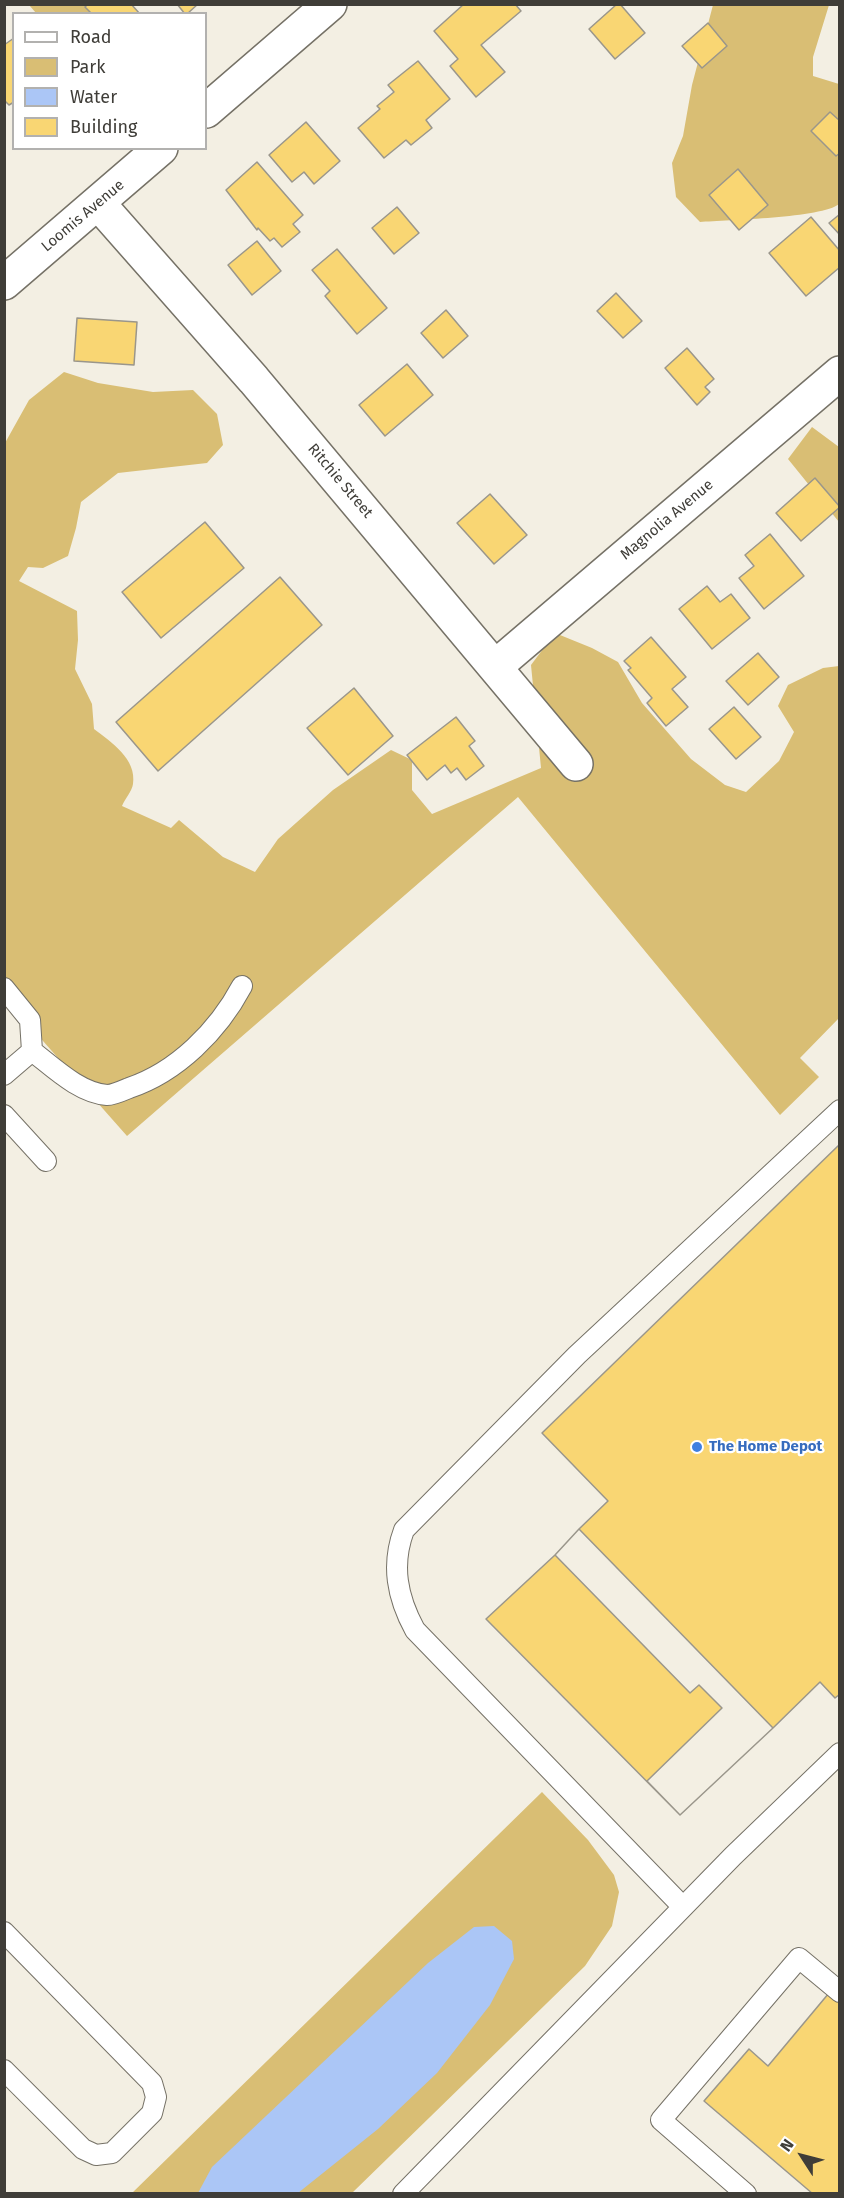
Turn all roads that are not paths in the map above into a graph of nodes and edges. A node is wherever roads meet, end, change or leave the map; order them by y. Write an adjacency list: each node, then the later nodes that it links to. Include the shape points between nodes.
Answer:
1 (330, 4): 2 (street)
2 (207, 110)
3 (159, 150): 4 (street, Loomis Avenue)
4 (98, 203): 5 (street, Loomis Avenue); 7 (street, Ritchie Street, via 254,380)
5 (4, 283)
6 (840, 373): 7 (street, Magnolia Avenue)
7 (495, 667): 8 (street, Ritchie Street)
8 (576, 764)
9 (242, 986): 11 (lane, via 208,1034 176,1065 144,1084 108,1095 87,1089)
10 (4, 988): 11 (lane, via 30,1020)
11 (32, 1051): 12 (lane)
12 (4, 1075)
13 (840, 1110): 17 (lane, via 577,1355 404,1530 399,1544 397,1586 415,1630)
14 (4, 1115): 15 (lane)
15 (46, 1161)
16 (840, 1753): 17 (lane)
17 (683, 1907): 21 (lane)
18 (4, 1932): 20 (lane, via 152,2083 156,2097 152,2113 112,2153 96,2155 83,2149)
19 (840, 1992): 22 (lane, via 799,1958 661,2120)
20 (4, 2070)
21 (403, 2193)
22 (746, 2193)

